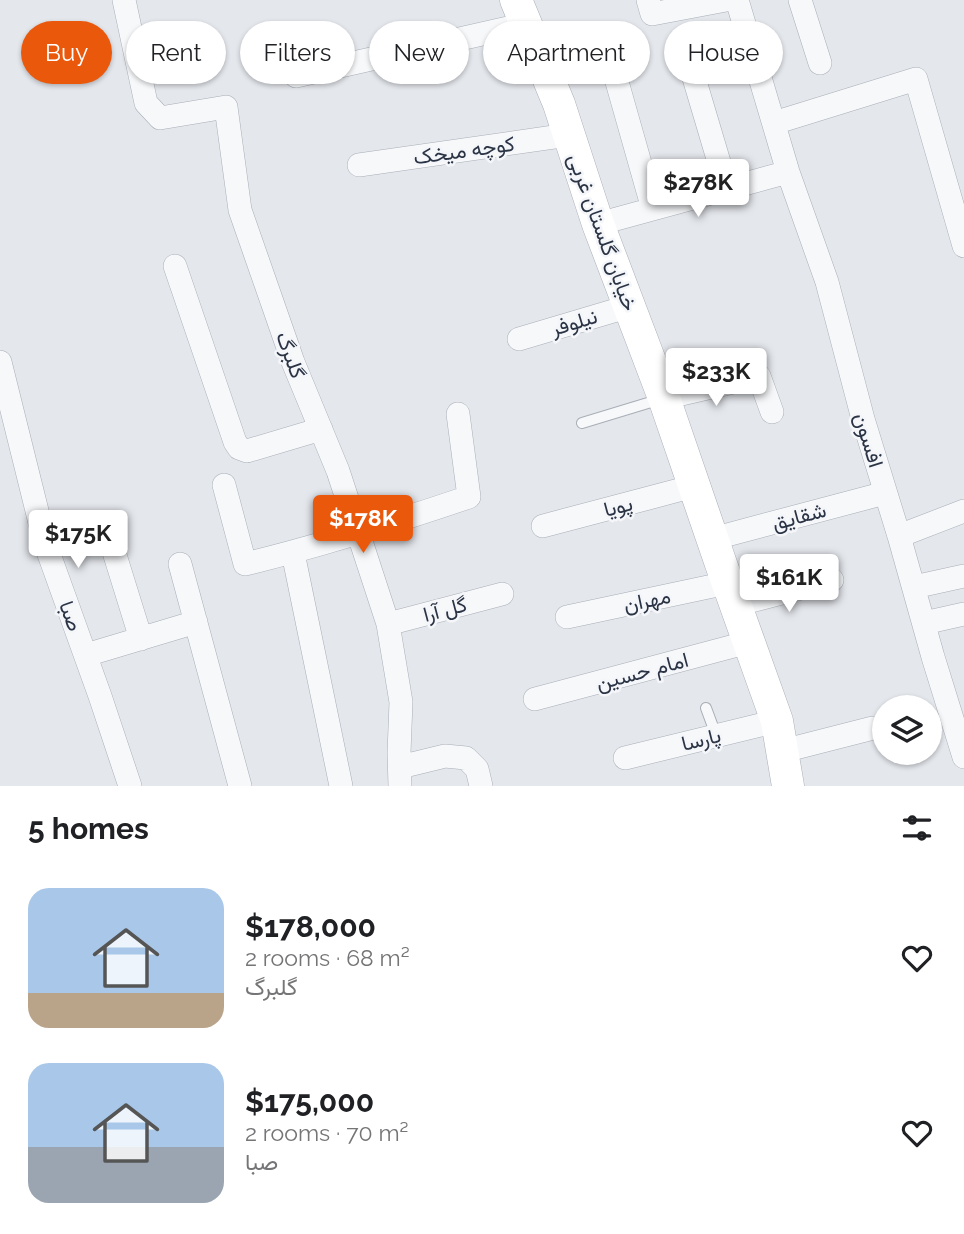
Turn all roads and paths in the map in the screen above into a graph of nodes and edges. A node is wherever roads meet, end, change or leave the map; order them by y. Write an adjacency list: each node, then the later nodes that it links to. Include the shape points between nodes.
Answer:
1 (124, 0): 27 (street, گلبرگ, via 146,103 160,118 226,107 240,210)
2 (648, 0): 3 (street, via 652,14)
3 (726, 0)
4 (737, 0): 11 (street, افسون)
5 (800, 0): 8 (street)
6 (521, 12): 7 (street); 12 (street, خیابان گلستان غربی)
7 (355, 59)
8 (820, 63)
9 (618, 84): 16 (street)
10 (696, 84): 15 (street)
11 (774, 123): 14 (street, افسون); 18 (street, via 916,79)
12 (569, 135): 13 (street, کوچه میخک); 17 (street, خیابان گلستان غربی)
13 (359, 165)
14 (788, 172): 15 (street); 30 (street, افسون, via 827,282)
15 (727, 189): 16 (street)
16 (653, 209): 17 (street)
17 (598, 224): 20 (street, خیابان گلستان غربی)
18 (964, 246)
19 (175, 266): 27 (street, via 239,448 247,451)
20 (630, 306): 21 (street, نیلوفر); 23 (street, خیابان گلستان غربی)
21 (519, 339)
22 (0, 362): 51 (street, صبا, via 45,543)
23 (664, 398): 24 (street, via 759,376); 26 (lane); 29 (street, خیابان گلستان غربی)
24 (772, 412)
25 (458, 414): 34 (street, via 469,497)
26 (582, 423)
27 (321, 429): 34 (street, گلبرگ)
28 (224, 485): 37 (street, via 245,564)
29 (694, 486): 33 (street, پویا); 36 (street, خیابان گلستان غربی)
30 (886, 493): 35 (street, افسون); 36 (street, شقایق)
31 (964, 511): 35 (street)
32 (105, 523): 49 (street)
33 (543, 526)
34 (360, 533): 37 (street); 48 (street, گلبرگ)
35 (899, 536): 41 (street, افسون)
36 (712, 539): 43 (street, خیابان گلستان غربی)
37 (293, 553): 64 (street)
38 (180, 564): 46 (street)
39 (964, 576): 41 (street)
40 (832, 580): 43 (street, مهران)
41 (914, 587): 47 (street, افسون)
42 (502, 594): 48 (street, گل آرا)
43 (731, 594): 45 (street, مهران); 50 (street, خیابان گلستان غربی)
44 (964, 614): 47 (street)
45 (567, 617)
46 (196, 622): 49 (street); 63 (street)
47 (924, 624): 52 (street, افسون)
48 (388, 625): 61 (street, گلبرگ, via 401,702)
49 (141, 639): 51 (street)
50 (749, 642): 53 (street, امام حسین); 55 (street, خیابان گلستان غربی)
51 (86, 655): 62 (street, صبا)
52 (954, 691): 59 (street, افسون)
53 (535, 699)
54 (706, 708): 57 (lane)
55 (777, 720): 57 (street, پارسا); 58 (street, خیابان گلستان غربی)
56 (872, 729): 58 (street)
57 (716, 735): 60 (street, پارسا)
58 (783, 751): 66 (street, خیابان گلستان غربی)
59 (964, 757)
60 (625, 758)
61 (400, 776): 65 (street, via 445,756 467,758 477,769)
62 (130, 786)
63 (240, 786)
64 (341, 786)
65 (481, 786)
66 (788, 786)

